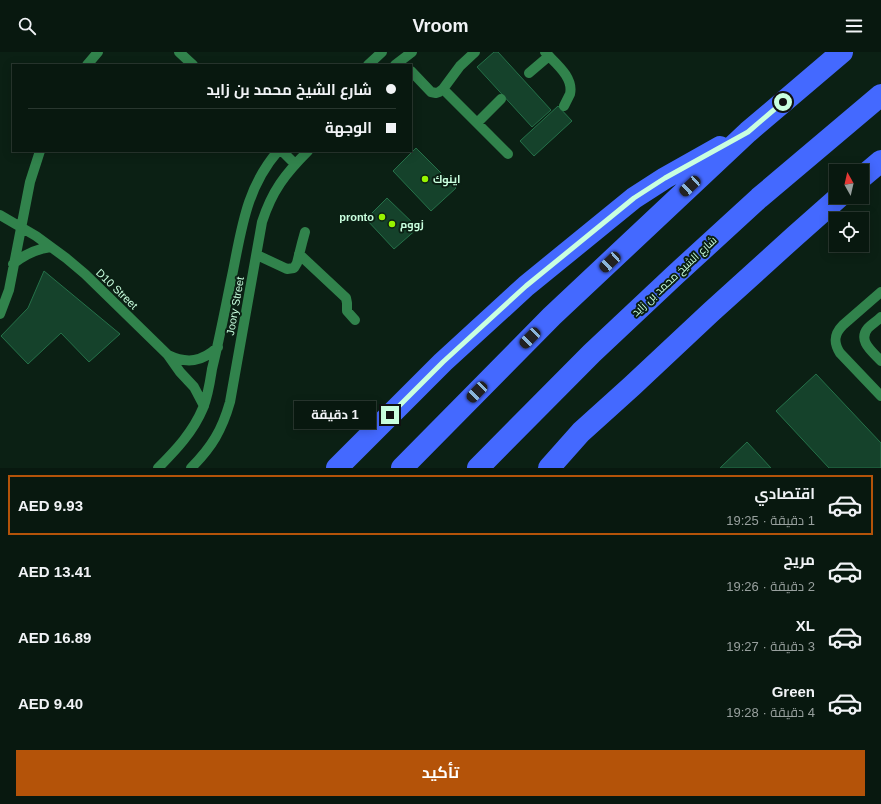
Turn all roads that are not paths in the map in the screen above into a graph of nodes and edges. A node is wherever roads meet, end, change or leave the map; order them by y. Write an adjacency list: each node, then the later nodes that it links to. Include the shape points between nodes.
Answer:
1 (98, 52): 9 (street)
2 (179, 52): 10 (street)
3 (382, 52): 11 (street)
4 (412, 52): 8 (street)
5 (475, 52): 14 (street, via 460,66)
6 (842, 52): 19 (highway)
7 (547, 54): 13 (street); 17 (street, via 565,73 569,82 570,93)
8 (401, 63)
9 (88, 64)
10 (192, 64)
11 (369, 64)
12 (412, 72): 14 (street, via 431,92)
13 (529, 73)
14 (443, 89): 18 (street)
15 (881, 95): 50 (highway, شارع الشيخ محمد بن زايد, via 759,198 675,275 592,353)
16 (501, 99): 18 (street)
17 (564, 106)
18 (477, 122): 24 (street)
19 (748, 132): 48 (highway, via 634,198 526,286 443,362); 49 (highway, via 552,316)
20 (40, 152): 30 (street)
21 (277, 152): 40 (street, Joory Street, via 258,180 246,211)
22 (283, 152): 26 (street)
23 (307, 152): 26 (street, Joory Street)
24 (508, 154)
25 (881, 161): 27 (highway)
26 (295, 164): 34 (street, Joory Street, via 286,174 266,209)
27 (869, 171)
28 (831, 204): 45 (highway)
29 (0, 214): 30 (street, D10 Street)
30 (20, 227): 32 (street, D10 Street); 35 (street)
31 (305, 232): 33 (street)
32 (52, 247): 35 (street, via 27,254); 41 (street, D10 Street, via 85,274)
33 (299, 254): 34 (street, via 296,266 290,269); 39 (street, via 346,298 347,311)
34 (256, 255): 47 (street, Joory Street, via 230,402 214,442)
35 (13, 264): 37 (street)
36 (881, 292): 43 (street, via 838,330 835,341 840,352)
37 (0, 314)
38 (881, 317): 42 (street, via 869,328 864,338)
39 (355, 320)
40 (218, 347): 41 (street, D10 Street, via 211,354 194,360 185,361); 44 (street, Joory Street)
41 (168, 355): 44 (street, via 194,387)
42 (881, 361)
43 (881, 396)
44 (204, 406): 46 (street, Joory Street, via 183,442)
45 (581, 432): 51 (highway); 52 (highway)
46 (158, 468)
47 (191, 468)
48 (337, 468)
49 (402, 468)
50 (478, 468)
51 (549, 468)
52 (553, 468)

